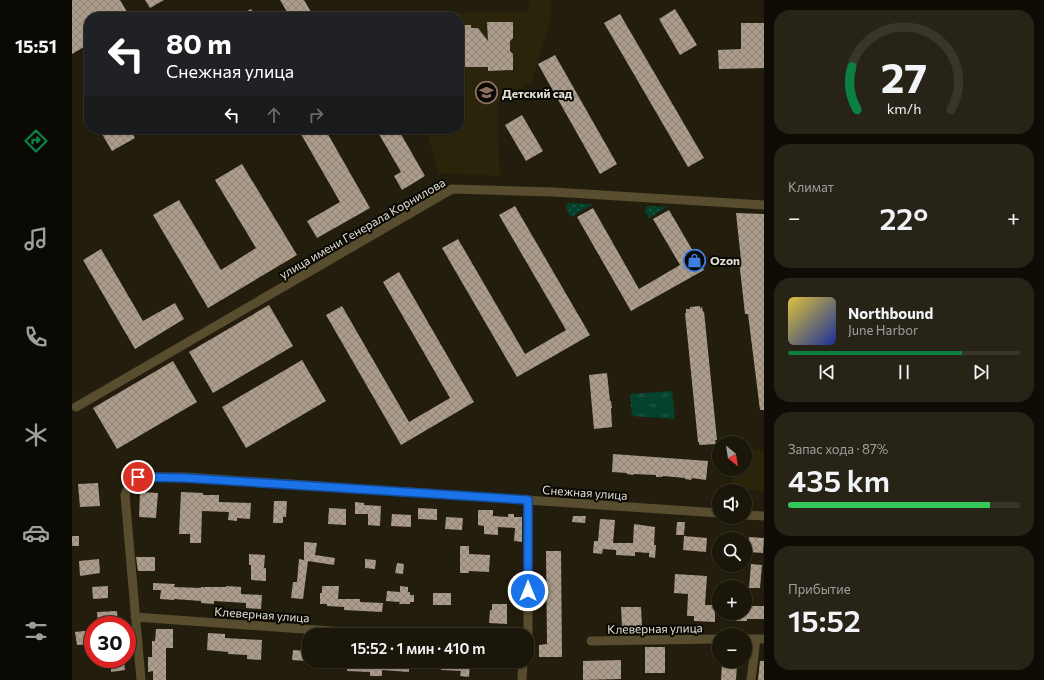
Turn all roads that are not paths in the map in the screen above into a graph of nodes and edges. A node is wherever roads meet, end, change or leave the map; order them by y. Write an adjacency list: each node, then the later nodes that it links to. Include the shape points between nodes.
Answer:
1 (764, 205): 2 (street, улица имени Генерала Корнилова, via 553,192 452,189)
2 (76, 407)
3 (528, 500): 4 (street, Снежная улица); 7 (street, Снежная улица, via 138,477 129,485 125,495); 10 (street)
4 (712, 513)
5 (752, 515): 6 (street)
6 (764, 516)
7 (135, 616)
8 (136, 617): 11 (street, Клеверная улица)
9 (136, 628): 16 (street)
10 (528, 628)
11 (302, 629)
12 (712, 639): 14 (street, Клеверная улица)
13 (760, 639): 18 (street)
14 (591, 641)
15 (523, 668): 17 (street)
16 (141, 680)
17 (522, 680)
18 (751, 680)

